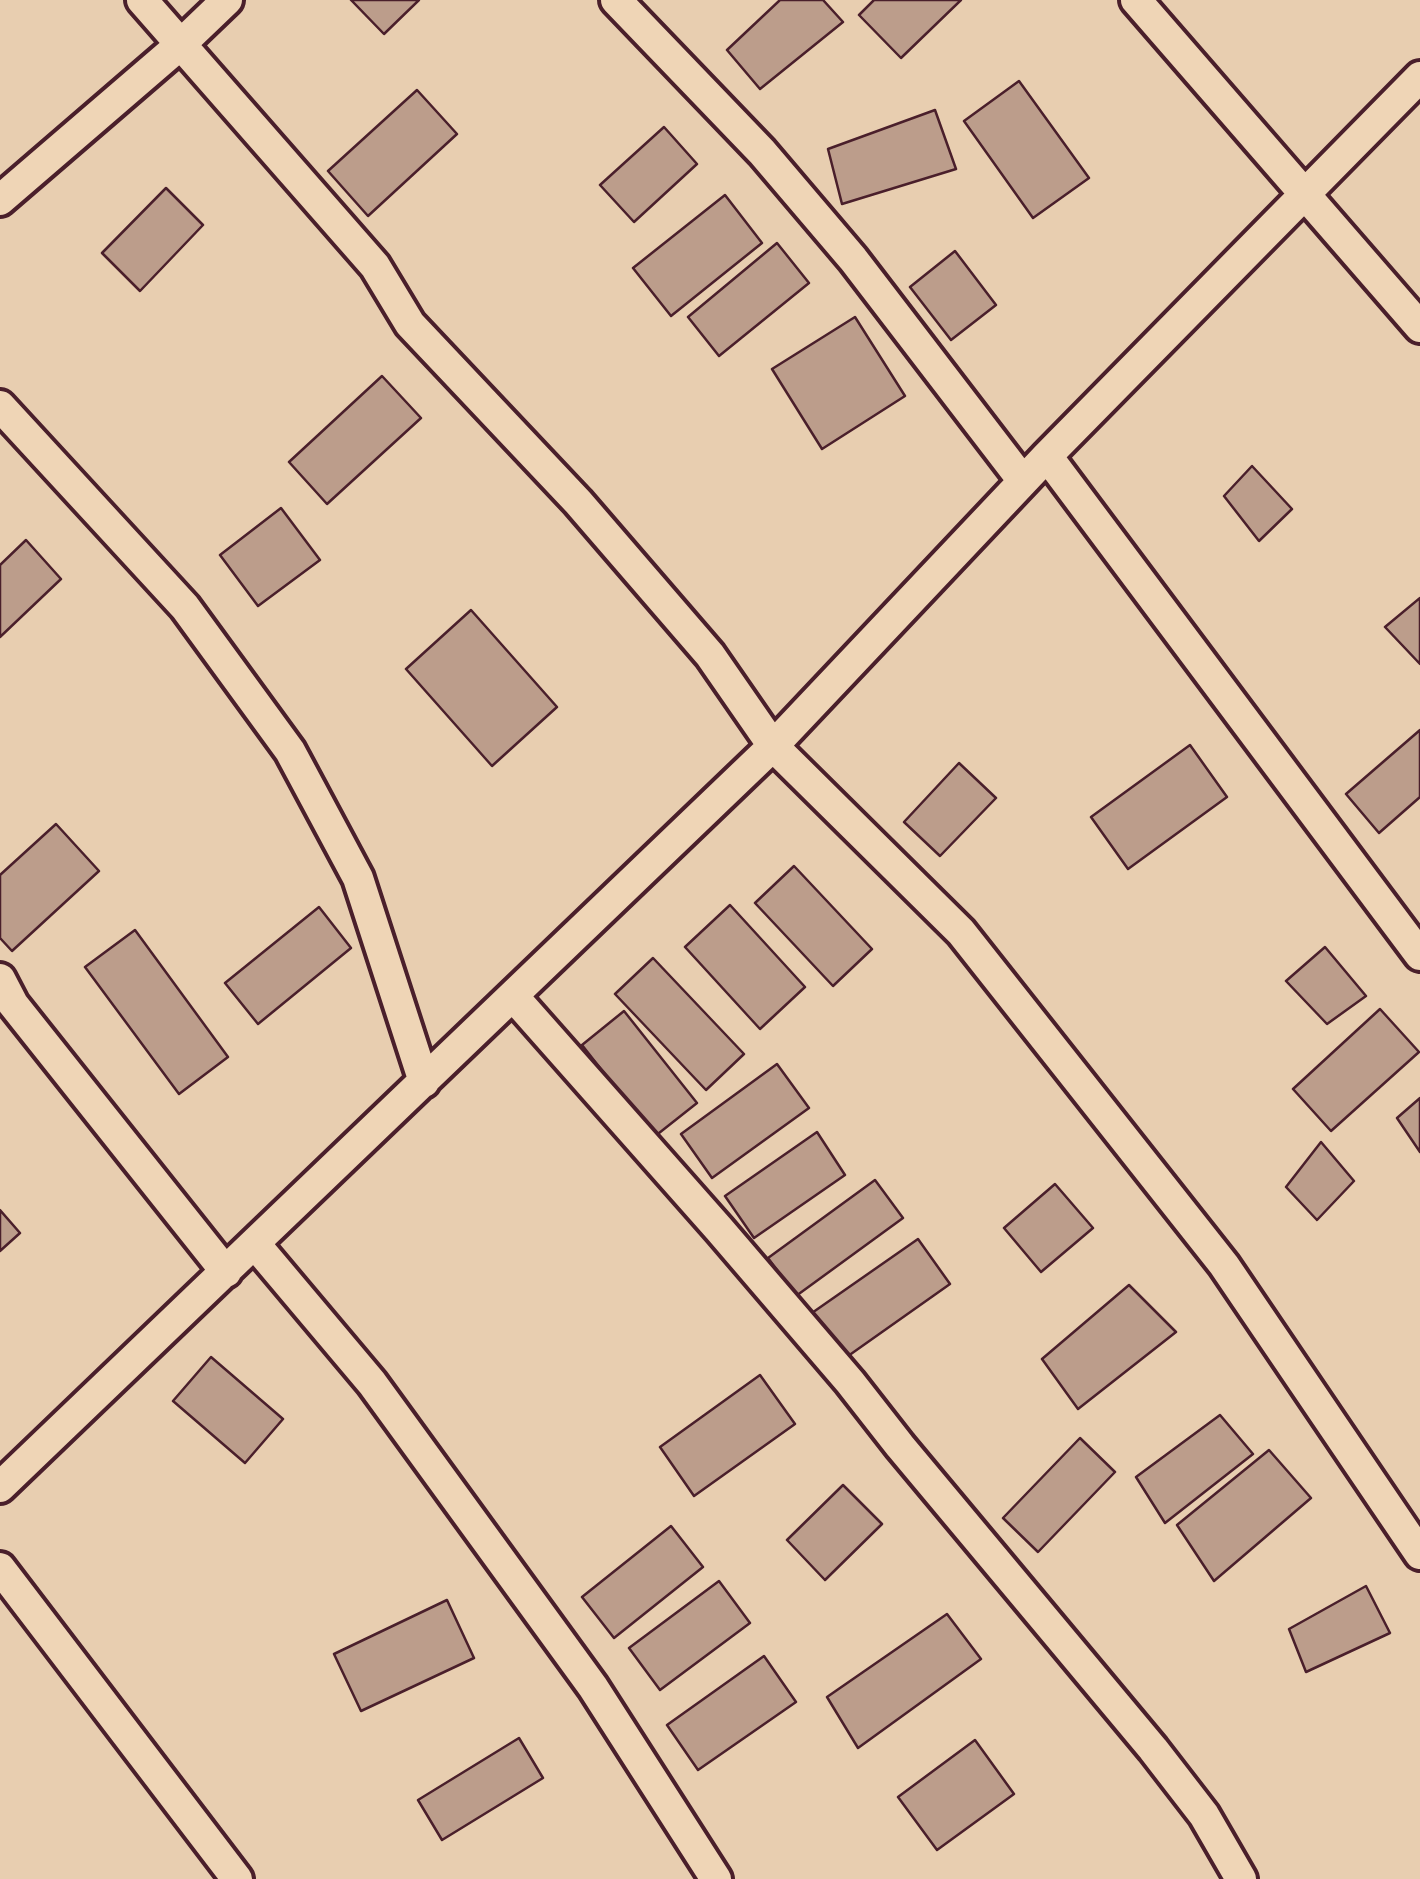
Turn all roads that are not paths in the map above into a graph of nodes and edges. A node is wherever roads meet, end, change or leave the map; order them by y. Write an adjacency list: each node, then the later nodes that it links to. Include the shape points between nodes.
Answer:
1 (142, 0): 5 (street)
2 (226, 0): 5 (street)
3 (616, 0): 12 (street, via 842,246)
4 (1136, 0): 7 (street)
5 (180, 46): 8 (street); 13 (street, via 375,266 410,324 710,655)
6 (1420, 77): 7 (street)
7 (1305, 192): 9 (street); 11 (street)
8 (0, 200)
9 (1420, 327)
10 (0, 406): 17 (street, via 185,608 290,751 358,878)
11 (1048, 456): 12 (street); 14 (street)
12 (1023, 481): 13 (street)
13 (773, 746): 16 (street); 21 (street, via 961,932 1224,1265)
14 (1420, 956)
15 (0, 979): 19 (street)
16 (513, 996): 17 (street); 25 (street, via 850,1382 1142,1735 1204,1815)
17 (424, 1082): 18 (street)
18 (255, 1244): 19 (street); 24 (street, via 372,1383 593,1687)
19 (226, 1272): 20 (street)
20 (0, 1486)
21 (1420, 1554)
22 (0, 1568): 23 (street)
23 (237, 1879)
24 (716, 1879)
25 (1240, 1879)

